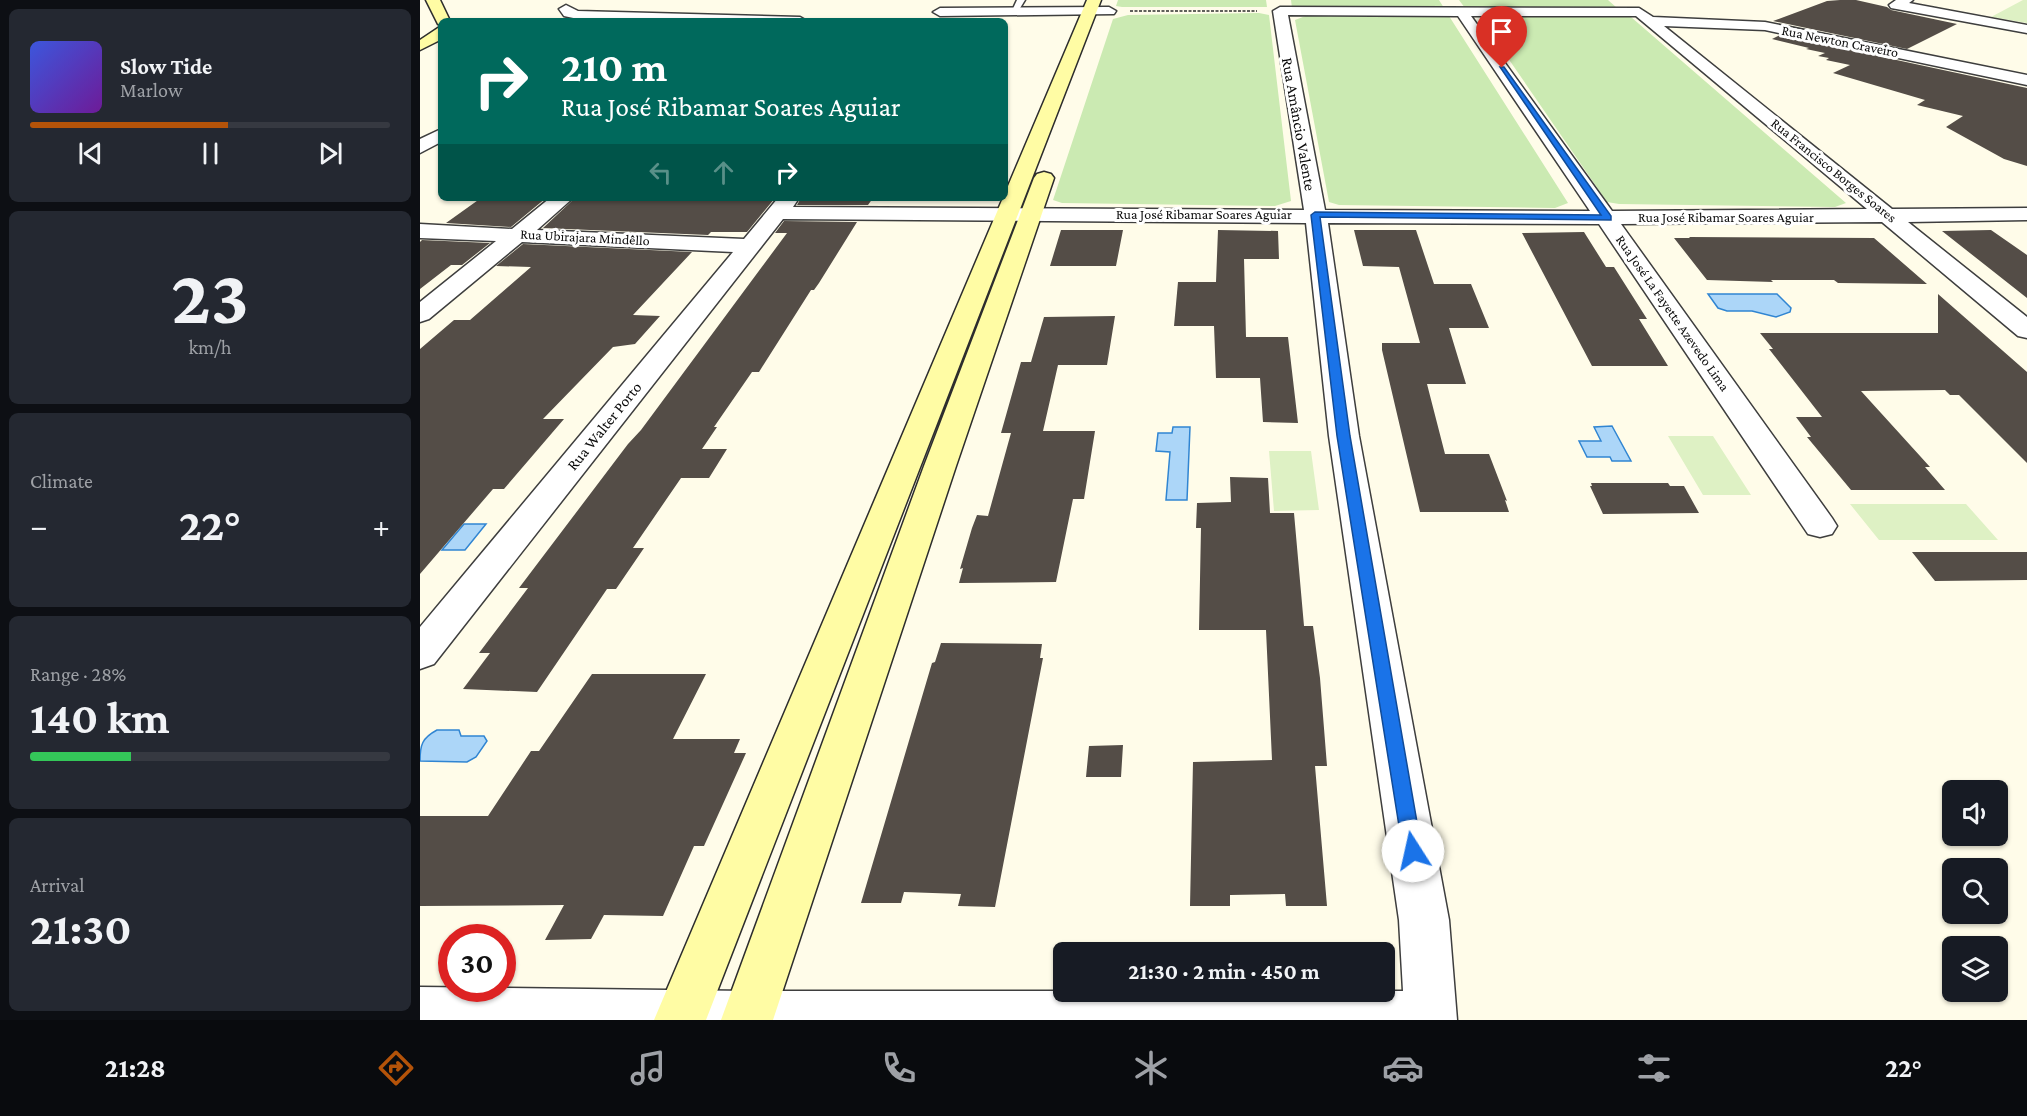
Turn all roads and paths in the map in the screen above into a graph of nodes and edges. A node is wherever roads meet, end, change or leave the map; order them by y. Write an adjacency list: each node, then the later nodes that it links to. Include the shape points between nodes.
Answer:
1 (433, 0): 12 (main road)
2 (949, 0): 10 (street)
3 (1905, 0): 15 (street, via 1896,5)
4 (656, 5): 14 (street)
5 (1018, 6): 6 (street); 10 (street)
6 (1101, 6): 8 (path); 25 (main road)
7 (566, 9): 13 (street, via 578,15)
8 (1280, 11): 9 (street, Rua Newton Craveiro); 27 (street, Rua Amâncio Valente)
9 (1462, 12): 11 (street, Rua Newton Craveiro); 29 (street, Rua José La Fayette Azevedo Lima)
10 (935, 16)
11 (1645, 16): 19 (street, Rua Newton Craveiro, via 1756,24); 28 (street, Rua Francisco Borges Soares)
12 (442, 18)
13 (620, 18)
14 (636, 18)
15 (2027, 29)
16 (438, 34): 17 (main road)
17 (420, 46)
18 (1937, 47): 19 (street)
19 (1917, 57): 20 (street, Rua Newton Craveiro)
20 (2027, 81)
21 (438, 136): 22 (street)
22 (420, 147)
23 (559, 201): 31 (street)
24 (784, 205): 25 (street, Rua José Ribamar Soares Aguiar); 32 (street, Rua Walter Porto)
25 (1018, 214): 27 (street, Rua José Ribamar Soares Aguiar); 35 (main road); 36 (main road)
26 (2027, 214): 28 (street, Rua José Ribamar Soares Aguiar)
27 (1315, 215): 29 (street, Rua José Ribamar Soares Aguiar); 41 (street, Rua Amâncio Valente, via 1344,436 1424,920)
28 (1892, 217): 29 (street, Rua José Ribamar Soares Aguiar); 34 (street, Rua Francisco Borges Soares)
29 (1608, 218): 37 (street, Rua José La Fayette Azevedo Lima)
30 (420, 231): 31 (street, Rua Ubirajara Mindêllo)
31 (518, 234): 32 (street, Rua Ubirajara Mindêllo); 33 (street)
32 (749, 246): 38 (street, Rua Walter Porto)
33 (420, 314)
34 (2027, 330)
35 (904, 464): 36 (main road); 40 (main road)
36 (940, 466): 42 (main road)
37 (1820, 526)
38 (420, 654)
39 (420, 1013): 40 (street)
40 (681, 1018): 42 (street)
41 (1430, 1018): 42 (street)
42 (747, 1019)

